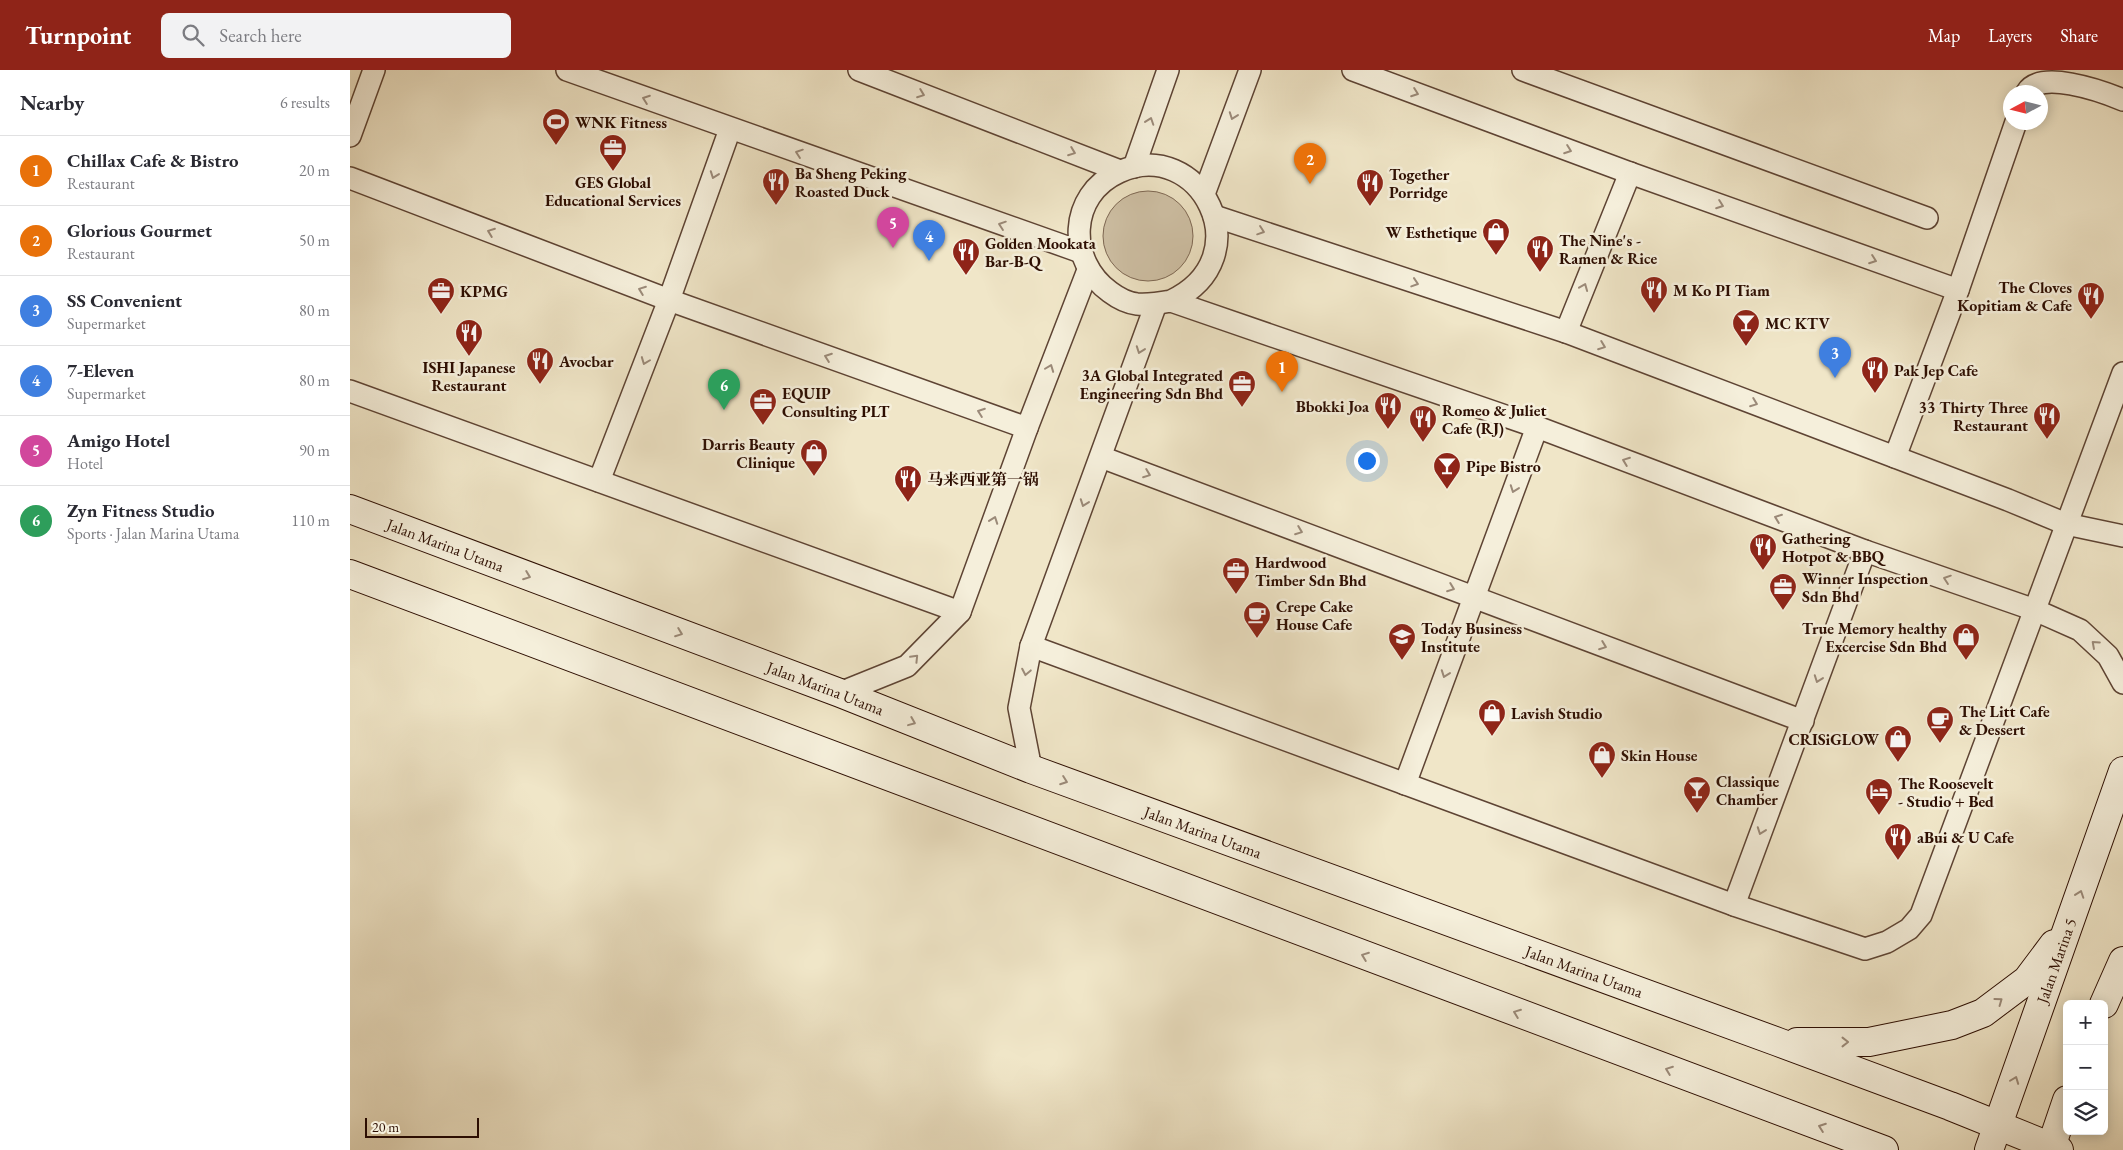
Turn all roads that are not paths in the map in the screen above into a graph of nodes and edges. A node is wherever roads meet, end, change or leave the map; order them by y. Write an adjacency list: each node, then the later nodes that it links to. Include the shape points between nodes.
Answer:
1 (374, 70): 12 (lane)
2 (859, 70): 13 (lane, one-way to 13)
3 (1168, 70): 13 (lane, one-way to 3)
4 (1250, 70): 16 (lane, one-way to 16)
5 (1353, 70): 14 (lane, one-way to 14)
6 (1523, 70): 18 (lane)
7 (579, 72): 10 (lane, one-way to 7)
8 (2030, 85): 9 (lane, via 2043,75 2059,75)
9 (2123, 100)
10 (730, 129): 19 (lane, one-way to 10); 21 (lane, one-way to 21)
11 (2013, 130): 20 (lane)
12 (350, 136)
13 (1127, 169): 16 (lane, via 1148,166 1169,169 1188,178); 19 (lane, via 1109,177 1086,203 1080,219 1079,236)
14 (1630, 173): 20 (lane, one-way to 20); 23 (lane, one-way to 14)
15 (350, 178): 21 (lane, one-way to 15)
16 (1204, 194): 17 (lane)
17 (1214, 216): 22 (lane, via 1217,234 1209,268 1186,294); 23 (lane, one-way to 23)
18 (1927, 218)
19 (1084, 261): 22 (lane, via 1100,285 1117,297 1136,304); 27 (lane, one-way to 19)
20 (1958, 290): 29 (lane)
21 (669, 300): 27 (lane, one-way to 21); 30 (lane, one-way to 30)
22 (1164, 302): 26 (lane); 28 (lane, one-way to 28)
23 (1566, 332): 29 (lane, one-way to 29)
24 (2123, 373): 32 (lane)
25 (350, 391): 30 (lane)
26 (1537, 427): 34 (lane, one-way to 26); 36 (lane, one-way to 36)
27 (1027, 428): 38 (lane, one-way to 27)
28 (1101, 457): 36 (lane, one-way to 36); 39 (lane, one-way to 39)
29 (1895, 457): 32 (lane)
30 (599, 481): 38 (lane)
31 (350, 509): 41 (main road, Jalan Marina Utama, one-way to 41)
32 (2066, 524): 33 (lane); 37 (lane)
33 (2123, 536)
34 (1865, 551): 37 (lane, one-way to 34); 42 (lane, one-way to 42)
35 (350, 574): 54 (main road, one-way to 35)
36 (1474, 597): 42 (lane, one-way to 42); 45 (lane, one-way to 45)
37 (2035, 610): 40 (lane, one-way to 37, via 2108,656 2080,630); 46 (lane, via 1921,915 1909,929 1887,942 1865,949)
38 (960, 612): 41 (lane, one-way to 38, via 907,666)
39 (1031, 646): 43 (lane, one-way to 43, via 1019,708); 45 (lane)
40 (2123, 683)
41 (840, 693): 43 (main road, Jalan Marina Utama, one-way to 43)
42 (1803, 721): 46 (lane, one-way to 46)
43 (1031, 769): 50 (main road, Jalan Marina Utama, one-way to 50)
44 (2123, 771): 47 (main road, Jalan Marina 5, one-way to 44)
45 (1405, 784): 46 (lane)
46 (1734, 905)
47 (2070, 924): 50 (main road, one-way to 47, via 1869,1042 1960,1022 1983,1013 2027,980); 52 (main road, Jalan Marina 5, one-way to 47)
48 (2123, 961): 49 (main road)
49 (2106, 1000)
50 (1778, 1042): 52 (main road, Jalan Marina Utama)
51 (2063, 1115): 53 (main road)
52 (1993, 1138): 53 (main road, Jalan Marina Utama)
53 (2054, 1149)
54 (1884, 1150)

